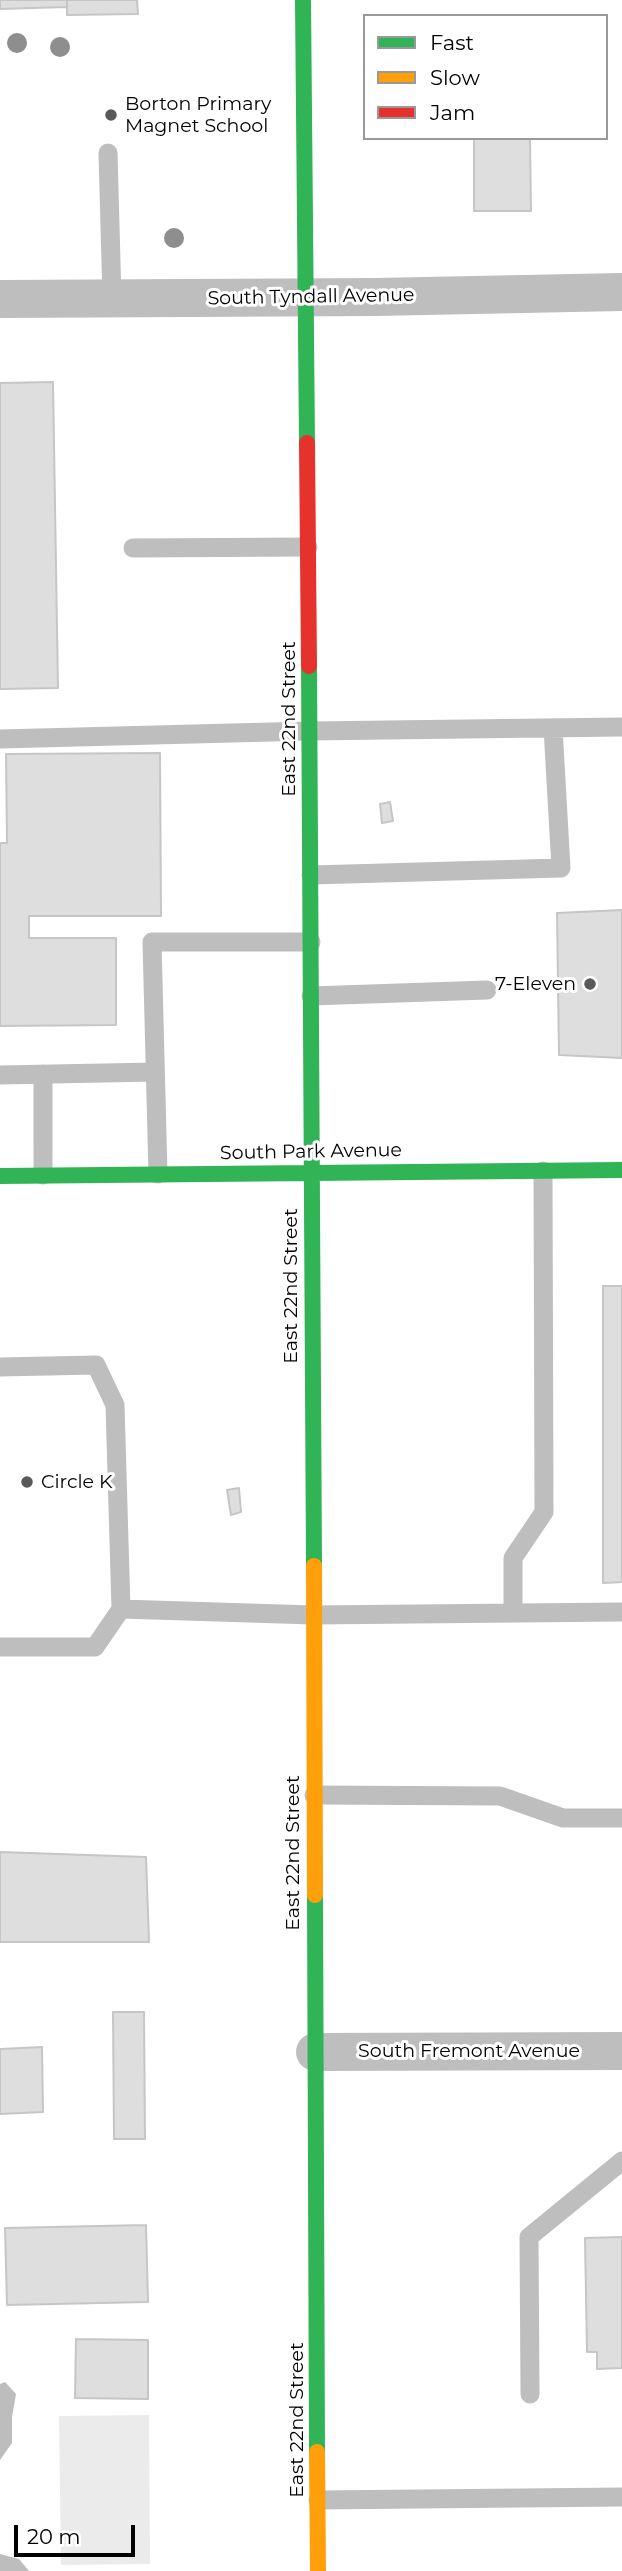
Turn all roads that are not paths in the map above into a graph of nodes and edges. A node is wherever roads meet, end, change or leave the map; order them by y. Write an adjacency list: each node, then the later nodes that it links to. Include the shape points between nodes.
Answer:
1 (303, 0): 4 (main road, East 22nd Street)
2 (108, 153): 5 (lane)
3 (622, 292): 4 (street, South Tyndall Avenue)
4 (305, 297): 5 (street, South Tyndall Avenue); 7 (main road, East 22nd Street)
5 (111, 298): 6 (street, South Tyndall Avenue)
6 (0, 299)
7 (308, 547): 8 (lane); 11 (main road, East 22nd Street)
8 (133, 548)
9 (622, 727): 10 (lane)
10 (553, 728): 11 (lane); 13 (lane, via 561,868)
11 (310, 731): 12 (lane); 13 (main road, East 22nd Street)
12 (0, 738)
13 (311, 875): 14 (main road, East 22nd Street)
14 (311, 942): 16 (main road, East 22nd Street); 17 (lane, via 152,942)
15 (487, 990): 16 (lane)
16 (311, 996): 22 (main road, East 22nd Street)
17 (155, 1072): 18 (lane); 23 (lane)
18 (43, 1074): 19 (lane); 24 (lane)
19 (0, 1075)
20 (622, 1170): 21 (main road, South Park Avenue)
21 (543, 1171): 22 (main road, South Park Avenue); 29 (lane, via 544,1512 513,1558)
22 (311, 1172): 23 (main road, South Park Avenue); 30 (main road, East 22nd Street)
23 (158, 1174): 24 (main road, South Park Avenue)
24 (43, 1175): 25 (main road, South Park Avenue)
25 (0, 1176)
26 (0, 1367): 27 (lane, via 96,1364 115,1405)
27 (121, 1609): 30 (lane); 31 (lane, via 95,1647)
28 (622, 1612): 29 (lane)
29 (513, 1613): 30 (lane)
30 (313, 1615): 32 (main road, East 22nd Street)
31 (0, 1647)
32 (314, 1795): 33 (lane, via 500,1796 563,1818); 35 (main road, East 22nd Street)
33 (622, 1818)
34 (622, 2051): 35 (street, South Fremont Avenue)
35 (315, 2052): 39 (main road, East 22nd Street)
36 (622, 2161): 37 (lane, via 529,2237)
37 (530, 2394)
38 (622, 2497): 39 (lane)
39 (318, 2500): 40 (main road, East 22nd Street)
40 (318, 2571)

